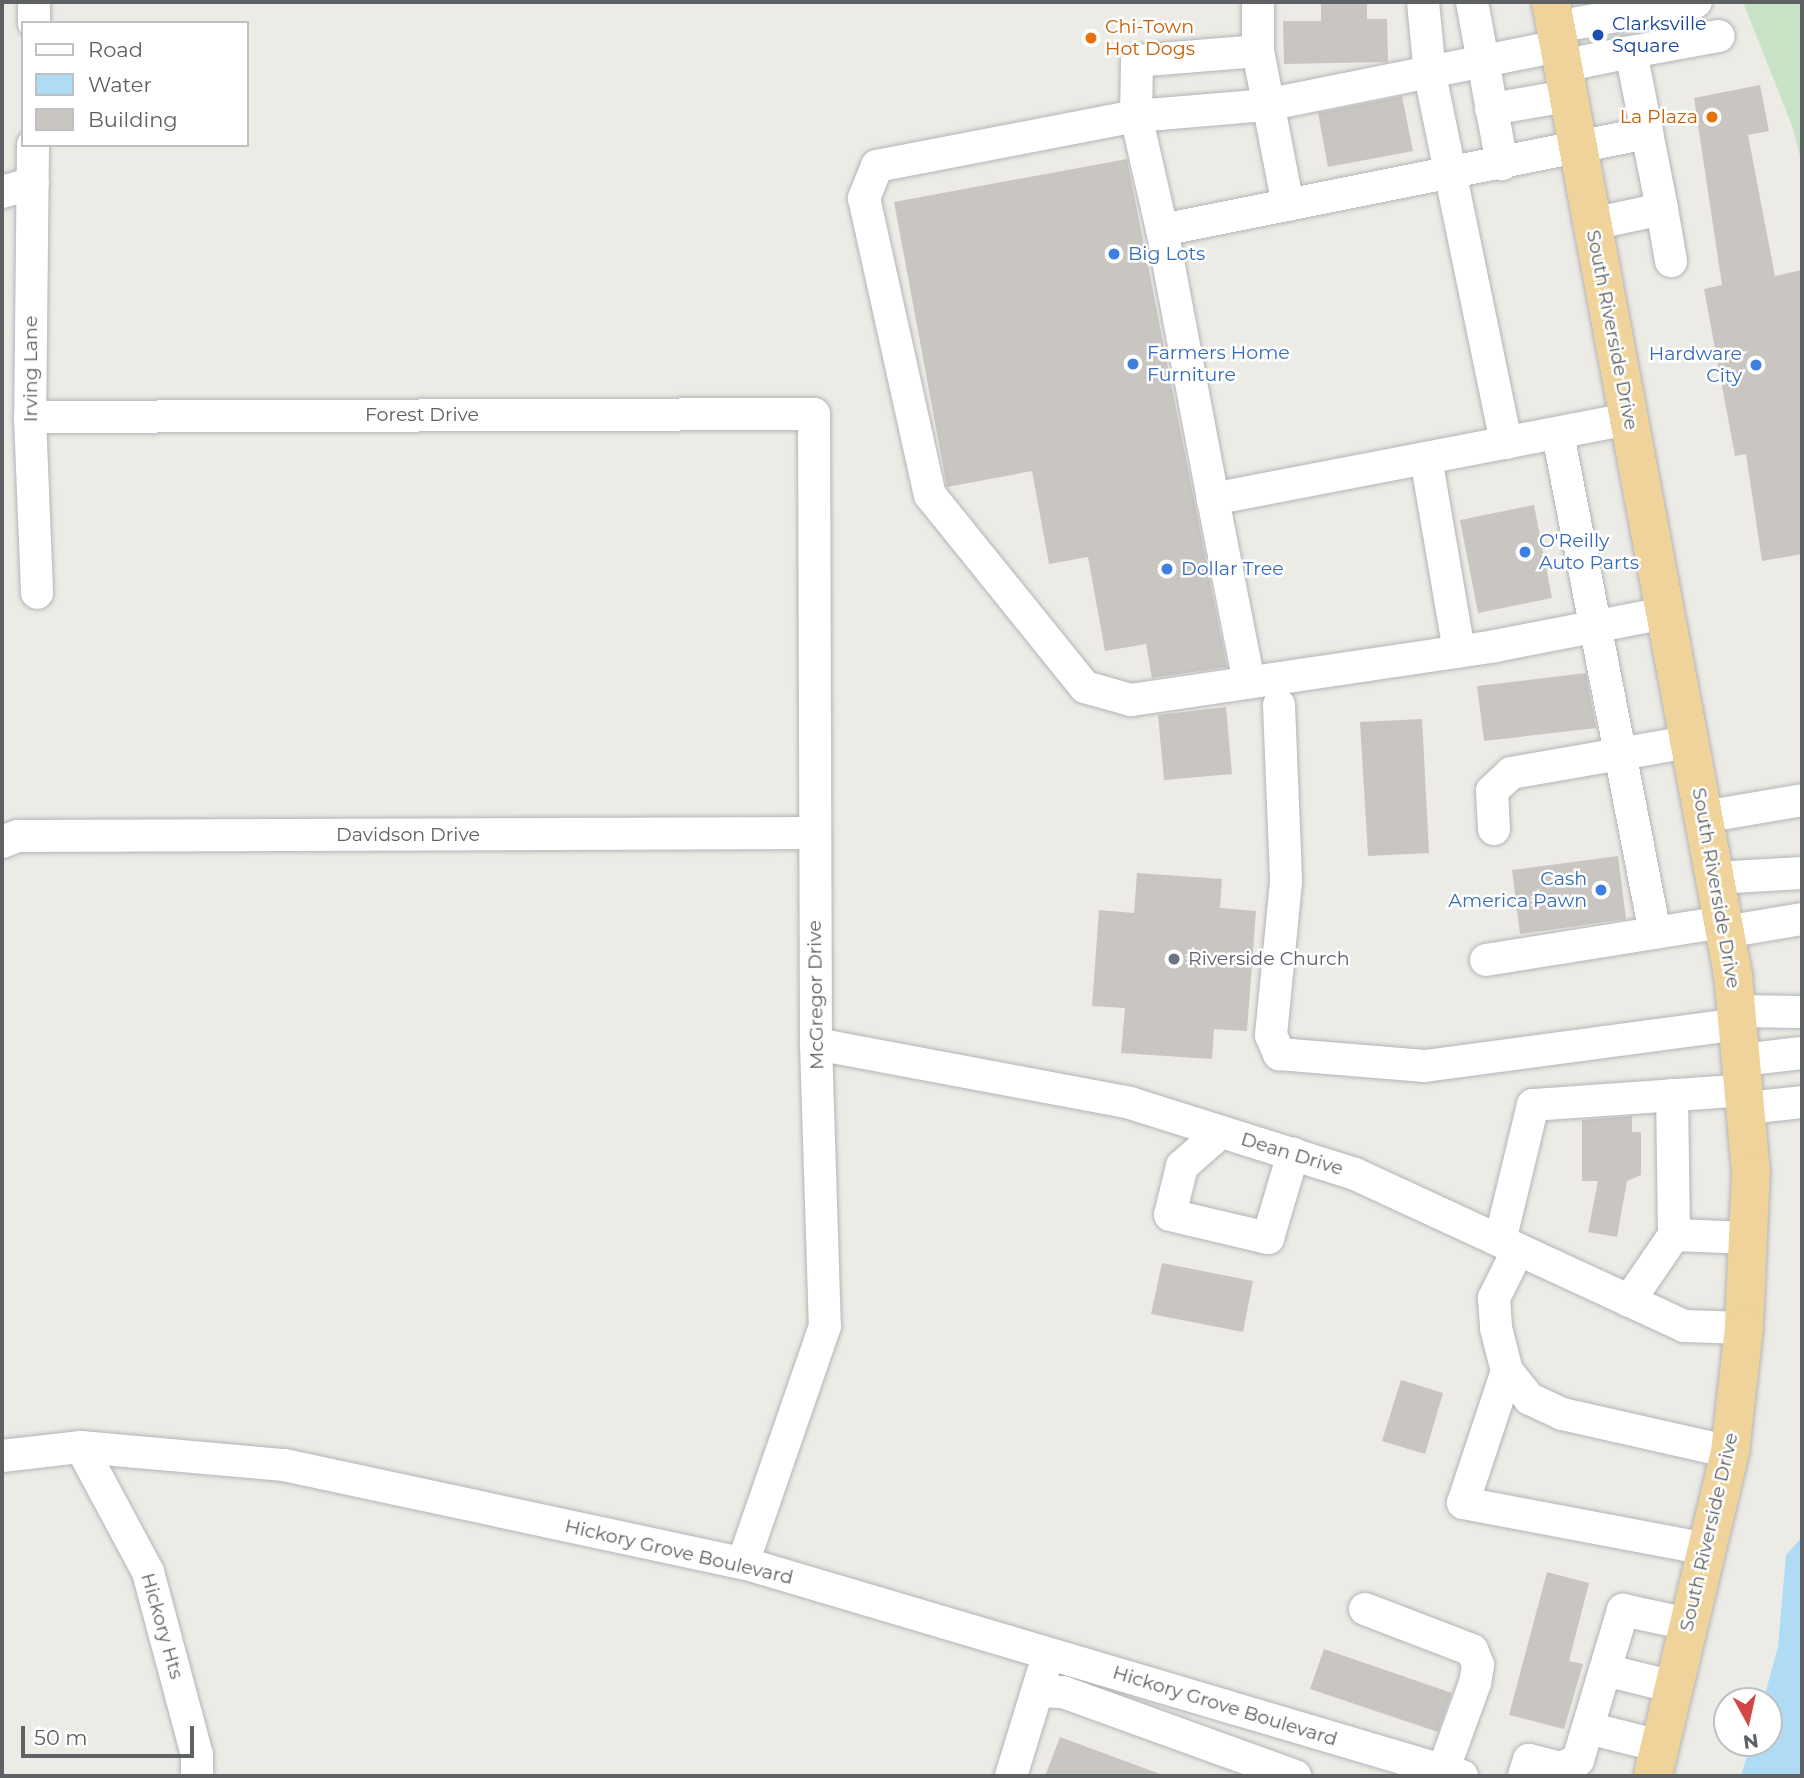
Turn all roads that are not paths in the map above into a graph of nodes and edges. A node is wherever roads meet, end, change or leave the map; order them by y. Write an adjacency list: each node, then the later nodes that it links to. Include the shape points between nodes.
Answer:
1 (34, 2): 7 (street)
2 (1258, 2): 10 (street)
3 (1423, 2): 13 (street)
4 (1472, 2): 12 (street)
5 (1696, 2): 6 (street)
6 (1604, 10): 9 (street)
7 (34, 21)
8 (1719, 36): 11 (street)
9 (1559, 47): 11 (street); 12 (street); 15 (street); 19 (highway, South Riverside Drive)
10 (1258, 51): 14 (street); 16 (street, via 1137,61)
11 (1631, 52): 17 (street)
12 (1483, 60): 13 (street); 15 (street)
13 (1430, 75): 14 (street); 21 (street)
14 (1266, 105): 16 (street); 24 (street)
15 (1491, 109): 20 (street)
16 (1136, 116): 27 (street); 40 (street, via 877,166 864,198 930,495 1085,687 1131,700)
17 (1647, 134): 19 (street); 25 (street)
18 (33, 147): 22 (street, Irving Lane)
19 (1577, 149): 20 (street); 26 (highway, South Riverside Drive)
20 (1502, 164): 21 (street)
21 (1451, 174): 24 (street); 33 (street)
22 (33, 183): 23 (street); 30 (street, Irving Lane)
23 (2, 192)
24 (1288, 205): 27 (street)
25 (1662, 209): 26 (street); 28 (street)
26 (1592, 224): 31 (highway, South Riverside Drive)
27 (1162, 230): 35 (street)
28 (1671, 261)
29 (814, 414): 30 (street, Forest Drive); 47 (street, McGregor Drive)
30 (30, 417): 36 (street, Irving Lane)
31 (1628, 419): 32 (street); 37 (highway, South Riverside Drive)
32 (1558, 434): 33 (street); 38 (street)
33 (1506, 443): 34 (street)
34 (1426, 458): 35 (street); 39 (street)
35 (1213, 499): 40 (street)
36 (37, 593)
37 (1665, 613): 38 (street); 42 (highway, South Riverside Drive)
38 (1597, 625): 39 (street); 43 (street)
39 (1460, 651): 40 (street)
40 (1249, 682)
41 (1279, 705): 58 (street, via 1286,882 1271,1035 1279,1054 1425,1066)
42 (1689, 742): 43 (street); 45 (highway, South Riverside Drive)
43 (1625, 753): 46 (street, via 1511,774 1492,791); 53 (street)
44 (1802, 800): 45 (street)
45 (1703, 817): 50 (highway, South Riverside Drive)
46 (1494, 829)
47 (815, 833): 48 (street, Davidson Drive, via 18,836); 56 (street, McGregor Drive)
48 (2, 842)
49 (1802, 873): 50 (street)
50 (1715, 878): 52 (highway, South Riverside Drive)
51 (1802, 919): 52 (street)
52 (1724, 927): 53 (street); 58 (highway, South Riverside Drive)
53 (1655, 933): 54 (street)
54 (1486, 960)
55 (1802, 1012): 58 (street)
56 (816, 1044): 61 (street, Dean Drive, via 1130,1103); 73 (street, McGregor Drive, via 825,1326)
57 (1802, 1054): 58 (street)
58 (1741, 1059): 59 (street); 60 (street); 64 (highway, South Riverside Drive)
59 (1672, 1095): 63 (street); 65 (street, via 1533,1105)
60 (1802, 1102)
61 (1221, 1132): 62 (street, Dean Drive); 62 (street, via 1182,1166 1170,1215 1268,1238)
62 (1293, 1154): 65 (street, Dean Drive, via 1355,1174)
63 (1674, 1235): 64 (street); 66 (street)
64 (1749, 1238): 67 (highway, South Riverside Drive)
65 (1509, 1245): 66 (street, Dean Drive); 68 (street, via 1494,1298 1498,1353)
66 (1629, 1301): 67 (street, Dean Drive, via 1684,1326)
67 (1744, 1328): 70 (highway, South Riverside Drive)
68 (1507, 1371): 70 (street, via 1530,1399 1562,1414); 72 (street, via 1463,1503)
69 (81, 1447): 71 (street, Hickory Grove Boulevard); 73 (street, Hickory Grove Boulevard, via 284,1465); 83 (street, Hickory Hts, via 148,1572 197,1755)
70 (1730, 1452): 72 (highway, South Riverside Drive)
71 (2, 1456)
72 (1706, 1549): 75 (highway, South Riverside Drive)
73 (743, 1563): 76 (street, Hickory Grove Boulevard)
74 (1365, 1609): 82 (street, via 1472,1650 1478,1665)
75 (1688, 1624): 77 (street, via 1623,1610); 78 (highway, South Riverside Drive)
76 (1046, 1653): 79 (street); 82 (street, Hickory Grove Boulevard)
77 (1605, 1670): 78 (street); 80 (street)
78 (1674, 1687): 81 (highway, South Riverside Drive)
79 (1041, 1691): 84 (street, via 1031,1703); 85 (street, via 1063,1692)
80 (1588, 1728): 81 (street); 86 (street, via 1578,1760 1561,1768 1529,1760)
81 (1657, 1761)
82 (1453, 1773)
83 (197, 1776)
84 (1011, 1776)
85 (1295, 1776)
86 (1524, 1776)

